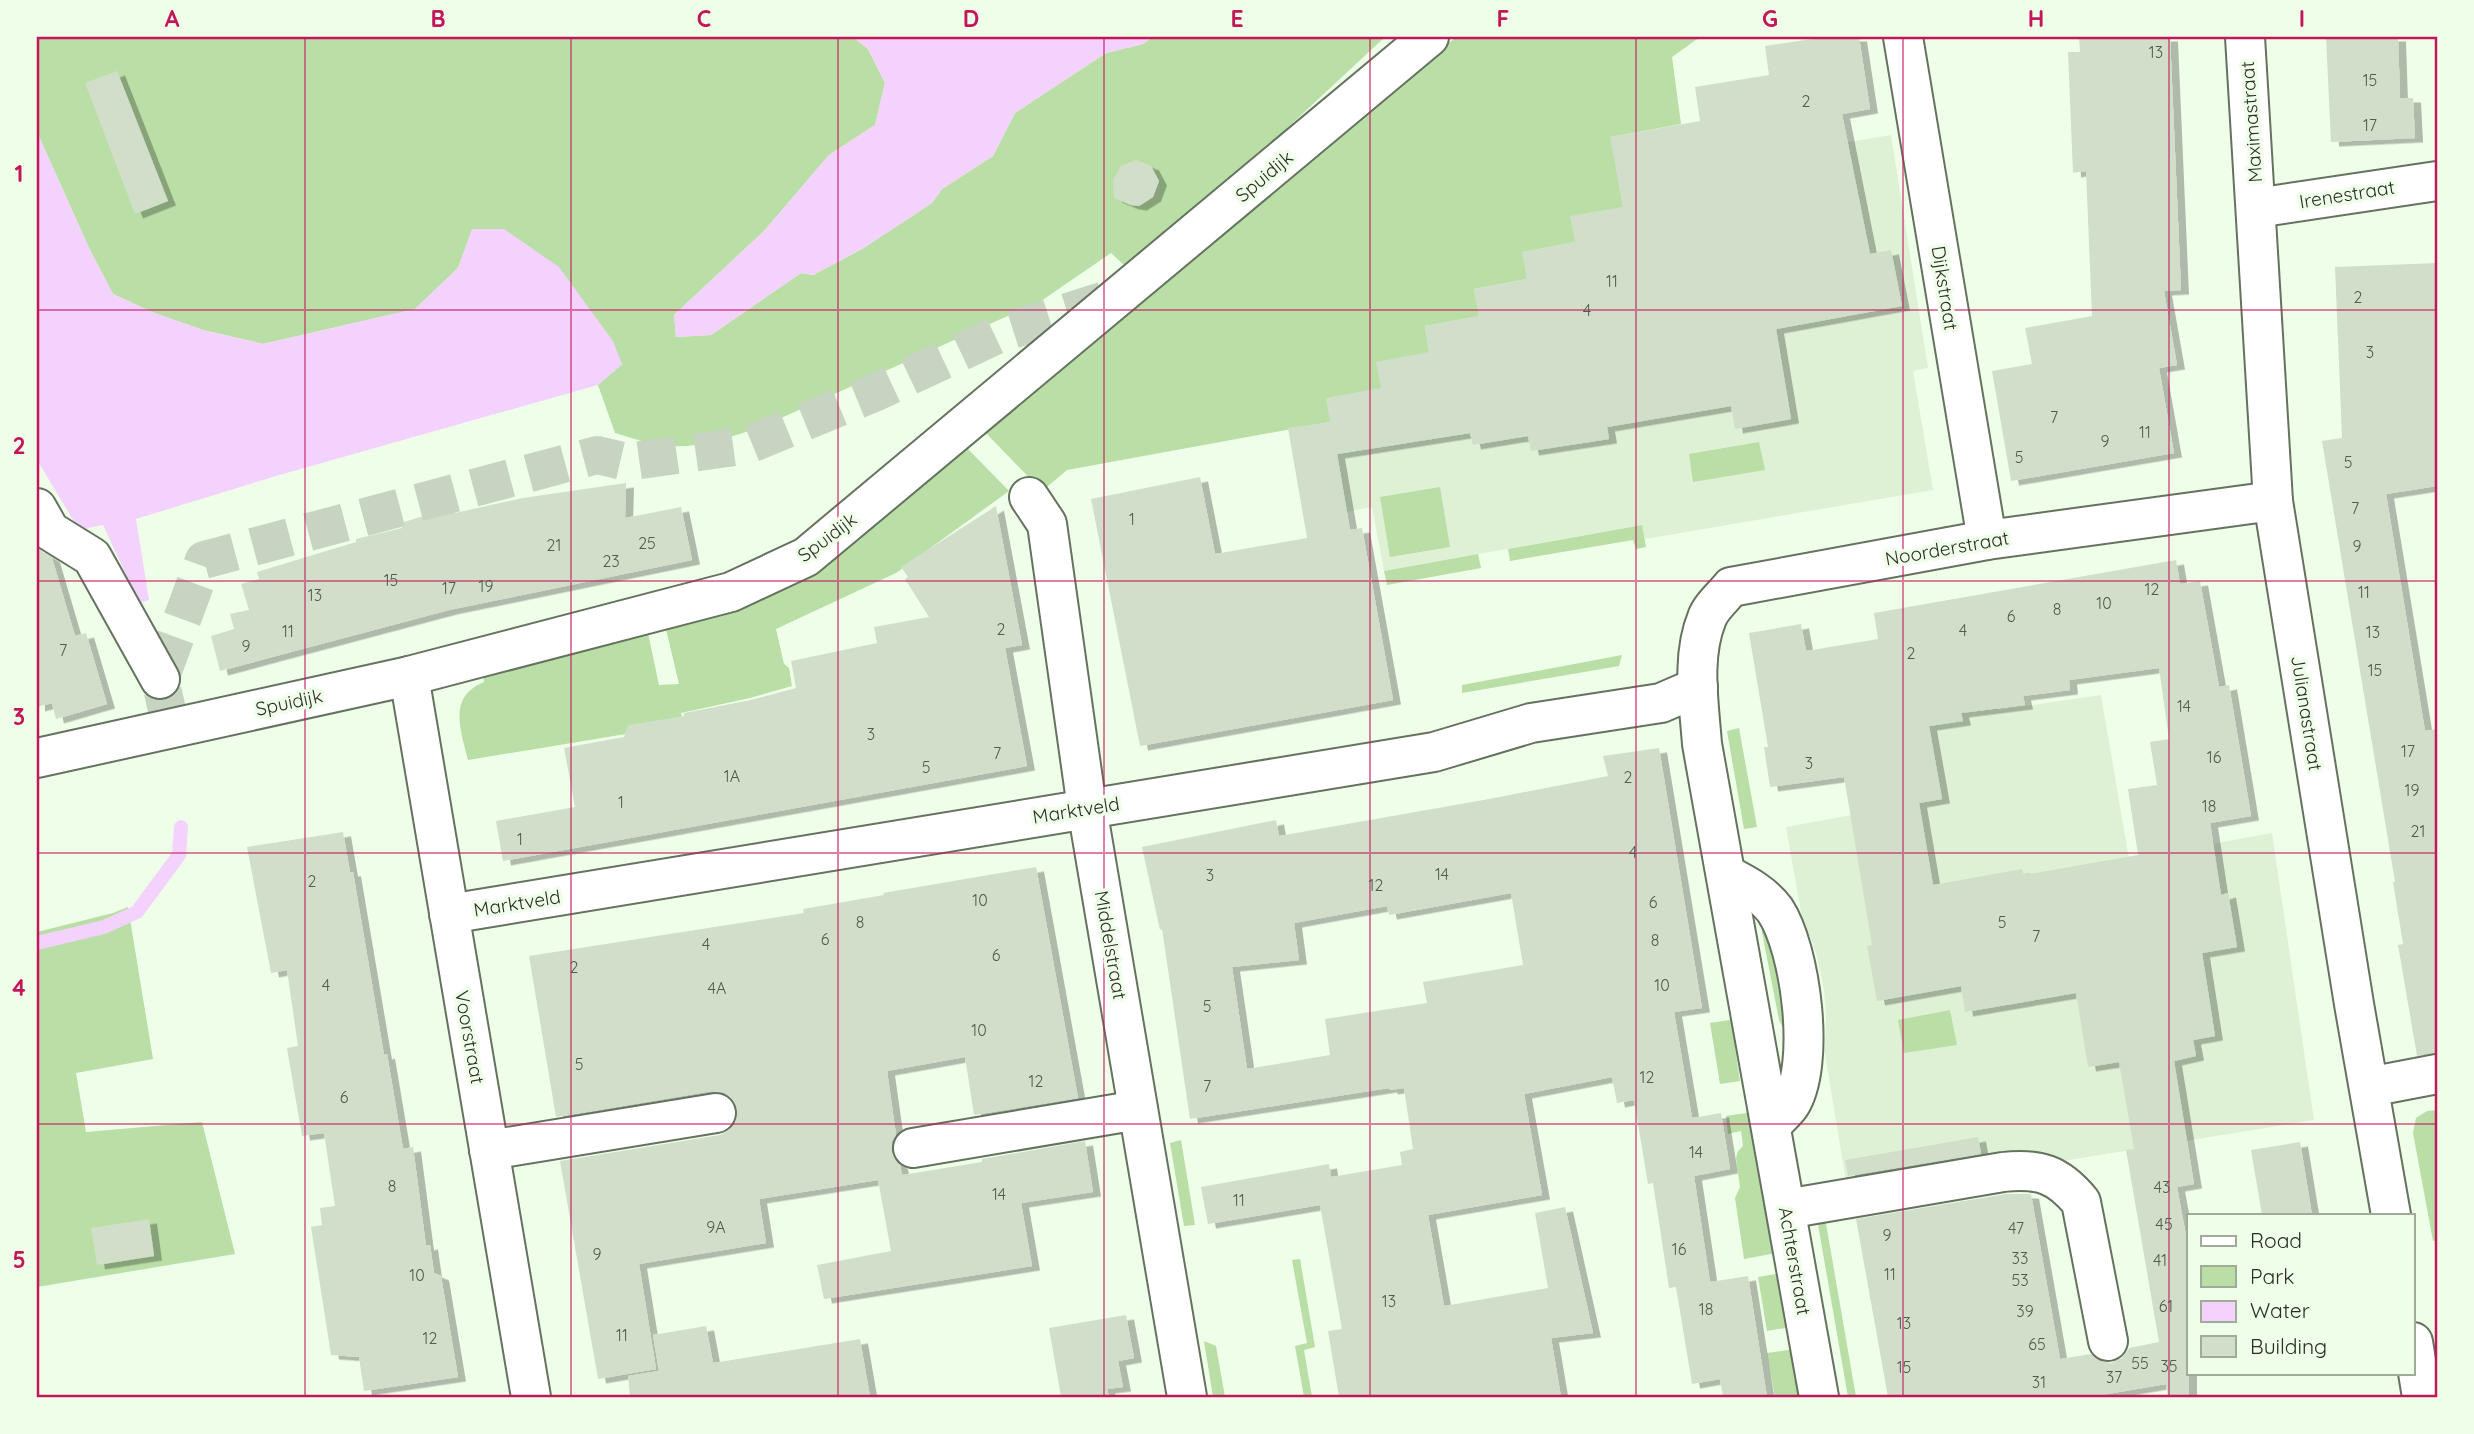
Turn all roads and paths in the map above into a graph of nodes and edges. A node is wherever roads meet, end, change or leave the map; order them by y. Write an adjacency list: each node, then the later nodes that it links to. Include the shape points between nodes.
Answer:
1 (1429, 37): 10 (street, Spuidijk, via 806,556 732,592)
2 (1903, 37): 9 (street, Dijkstraat)
3 (2245, 37): 5 (street, Maximastraat)
4 (2437, 181): 5 (street, Irenestraat)
5 (2256, 208): 7 (street, Julianastraat)
6 (1029, 497): 14 (street, Middelstraat, via 1047,524)
7 (2273, 501): 9 (street, Noorderstraat); 18 (street, Julianastraat)
8 (37, 508): 11 (street, via 50,531 92,557)
9 (1987, 540): 12 (street, Noorderstraat, via 1731,587 1708,615 1700,642)
10 (409, 676): 13 (street, Spuidijk); 16 (street, Voorstraat)
11 (160, 679)
12 (1698, 687): 14 (street, Marktveld, via 1661,703 1531,723 1434,752); 15 (street, Achterstraat, via 1702,744)
13 (37, 758)
14 (1087, 808): 16 (street, Marktveld); 19 (street, Middelstraat)
15 (1727, 875): 21 (street, Achterstraat); 21 (street, via 1756,890 1774,909 1798,979 1804,1014 1798,1083 1790,1104)
16 (449, 914): 23 (street, Voorstraat)
17 (2437, 1074): 18 (street)
18 (2369, 1087): 25 (street, Julianastraat)
19 (1138, 1110): 22 (street); 29 (street, Middelstraat)
20 (716, 1113): 23 (street)
21 (1771, 1125): 24 (street, Achterstraat)
22 (913, 1148)
23 (489, 1150): 28 (street, Voorstraat)
24 (1786, 1209): 26 (street, via 2003,1172 2036,1171 2054,1177 2081,1202); 30 (street, Achterstraat)
25 (2391, 1214)
26 (2108, 1341)
27 (2414, 1348): 31 (street)
28 (531, 1397)
29 (1187, 1397)
30 (1819, 1397)
31 (2422, 1397)

